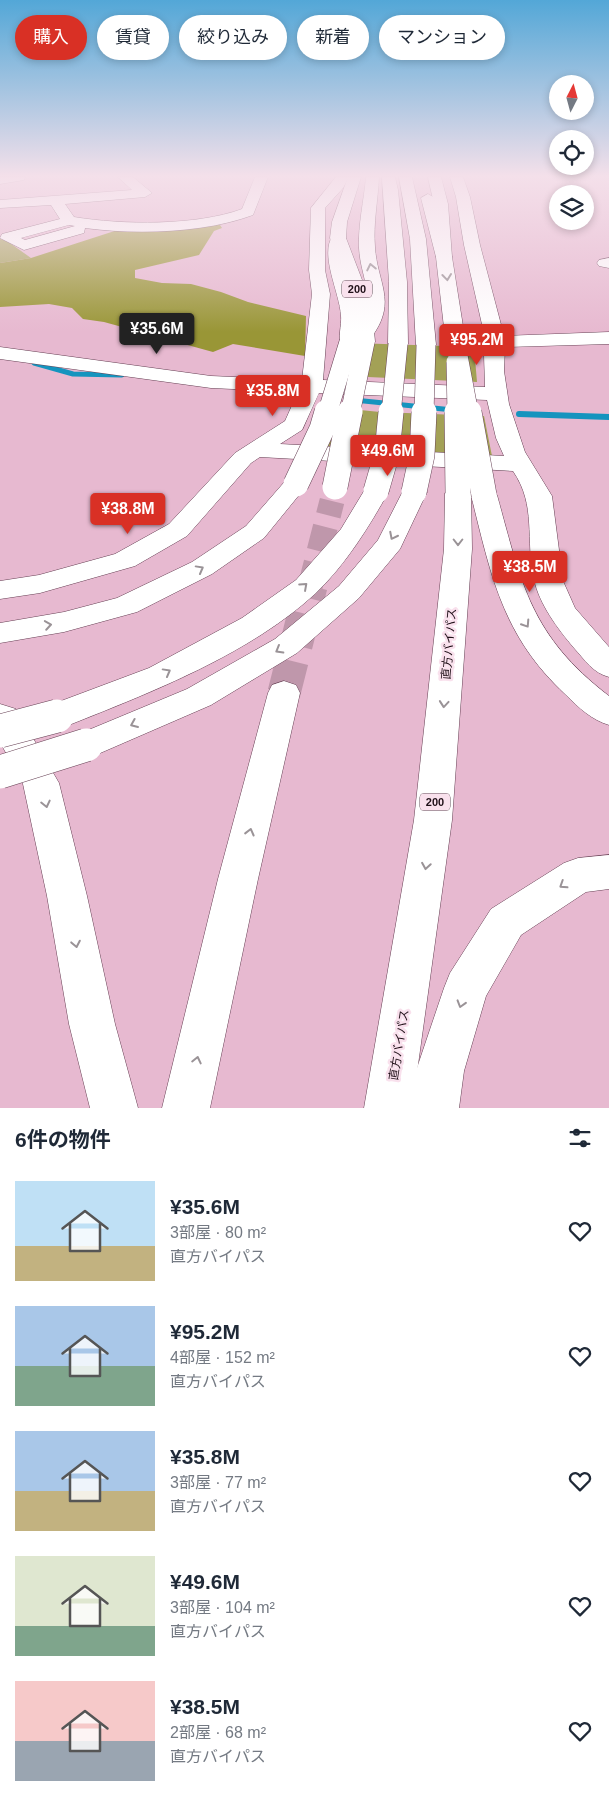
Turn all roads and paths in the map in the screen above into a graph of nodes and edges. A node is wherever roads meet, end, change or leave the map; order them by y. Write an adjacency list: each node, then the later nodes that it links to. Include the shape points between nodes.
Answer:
1 (318, 229): 14 (main road, via 317,270 321,294)
2 (339, 229): 10 (main road, via 335,256 351,308 352,325)
3 (369, 229): 10 (main road, one-way to 3, via 376,308 377,294 367,247)
4 (394, 229): 26 (main road, one-way to 4, bridge, via 57,716 160,676 253,625 306,586 352,533 376,491 387,453 398,344)
5 (416, 229): 27 (main road, one-way to 27, bridge, via 424,282 426,345 422,455 414,492 390,543 349,592 286,646 199,697 86,745)
6 (435, 229): 9 (main road)
7 (443, 229): 9 (main road)
8 (469, 229): 12 (main road)
9 (444, 256): 19 (main road, one-way to 19, bridge)
10 (360, 338): 18 (main road, bridge); 21 (main road, one-way to 10, bridge, via 64,622 127,605 202,568 255,532 296,484)
11 (609, 338): 12 (main road)
12 (496, 342): 15 (main road)
13 (0, 353): 14 (main road, via 211,382)
14 (312, 385): 15 (main road); 16 (main road, via 294,425)
15 (497, 394): 17 (main road, via 509,440)
16 (257, 450): 17 (main road); 20 (main road, via 243,458 178,530 125,560 40,584)
17 (520, 464): 22 (main road, via 539,493 551,588 568,623)
18 (333, 494)
19 (471, 494): 24 (main road, one-way to 24, via 523,619 550,658 585,696); 31 (main road, 直方バイパス / 200, one-way to 31, via 458,549 433,820)
20 (0, 590)
21 (0, 633)
22 (609, 666)
23 (284, 693): 30 (main road, one-way to 23)
24 (609, 713)
25 (0, 716): 29 (main road, one-way to 29, via 41,783 92,1024)
26 (0, 731)
27 (0, 772)
28 (609, 872): 32 (main road, one-way to 32, via 578,875 506,922 466,988 440,1071)
29 (114, 1108)
30 (186, 1108)
31 (388, 1108)
32 (435, 1108)

